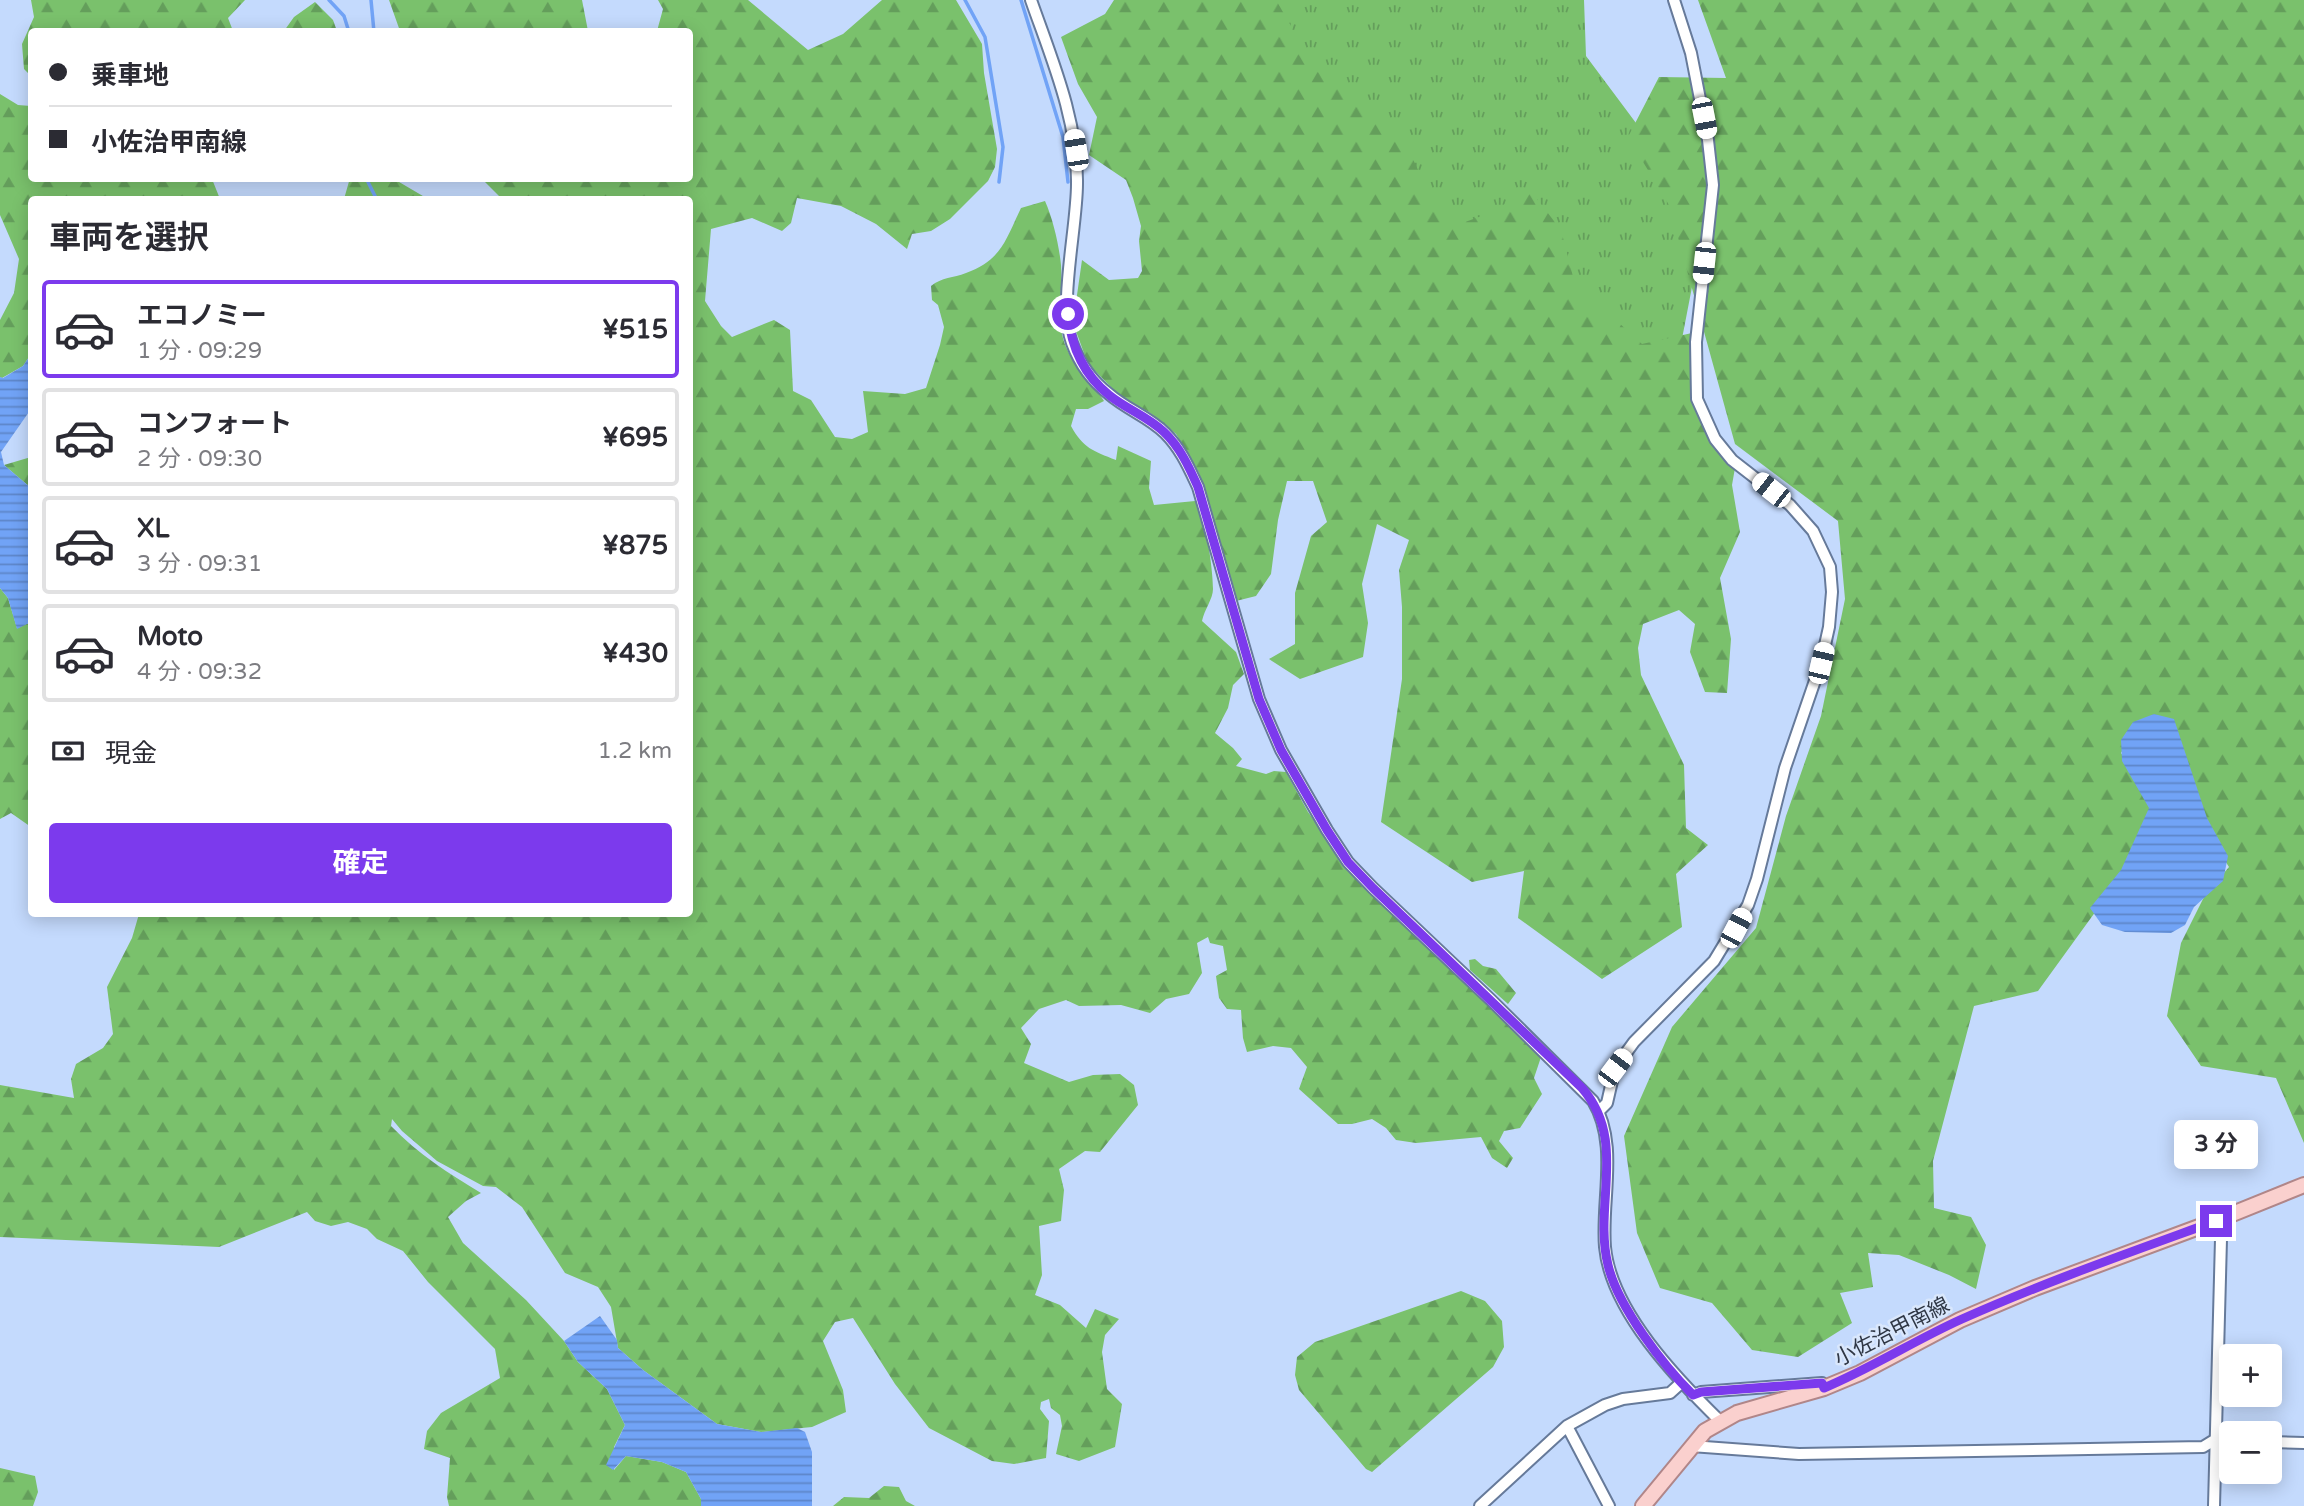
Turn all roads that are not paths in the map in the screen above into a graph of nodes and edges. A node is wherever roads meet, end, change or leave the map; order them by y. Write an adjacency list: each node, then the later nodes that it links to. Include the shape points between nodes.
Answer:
1 (1031, 0): 3 (street, via 1056,68 1076,150 1068,314 1071,341 1080,360 1109,395 1165,433 1189,466 1264,710 1281,750 1348,862 1582,1088)
2 (1674, 0): 3 (street, via 1691,53 1713,185 1696,342 1697,399 1715,439 1732,460 1790,505 1814,531 1830,567 1832,592 1821,663 1785,768 1748,905 1714,961 1634,1042 1615,1068 1607,1103)
3 (1599, 1111): 6 (street, via 1606,1140 1605,1245 1614,1283 1641,1330)
4 (2304, 1185): 5 (main road, 小佐治甲南線)
5 (2216, 1221): 7 (main road, 小佐治甲南線, via 1959,1320); 11 (street, via 2221,1239)
6 (1681, 1383): 8 (street); 10 (street, via 1670,1393 1605,1405)
7 (1824, 1388): 8 (street, via 1822,1383); 9 (main road, 小佐治甲南線, via 1737,1413)
8 (1693, 1395): 9 (street)
9 (1721, 1422): 15 (main road, 小佐治甲南線)
10 (1567, 1426): 16 (street); 17 (street)
11 (2216, 1439): 12 (street); 15 (street, via 2203,1447 1904,1454 1799,1454); 19 (street)
12 (2219, 1439)
13 (2282, 1442): 14 (street)
14 (2304, 1443)
15 (1691, 1446): 18 (main road, 小佐治甲南線)
16 (1480, 1506)
17 (1609, 1506)
18 (1643, 1506)
19 (2214, 1506)

